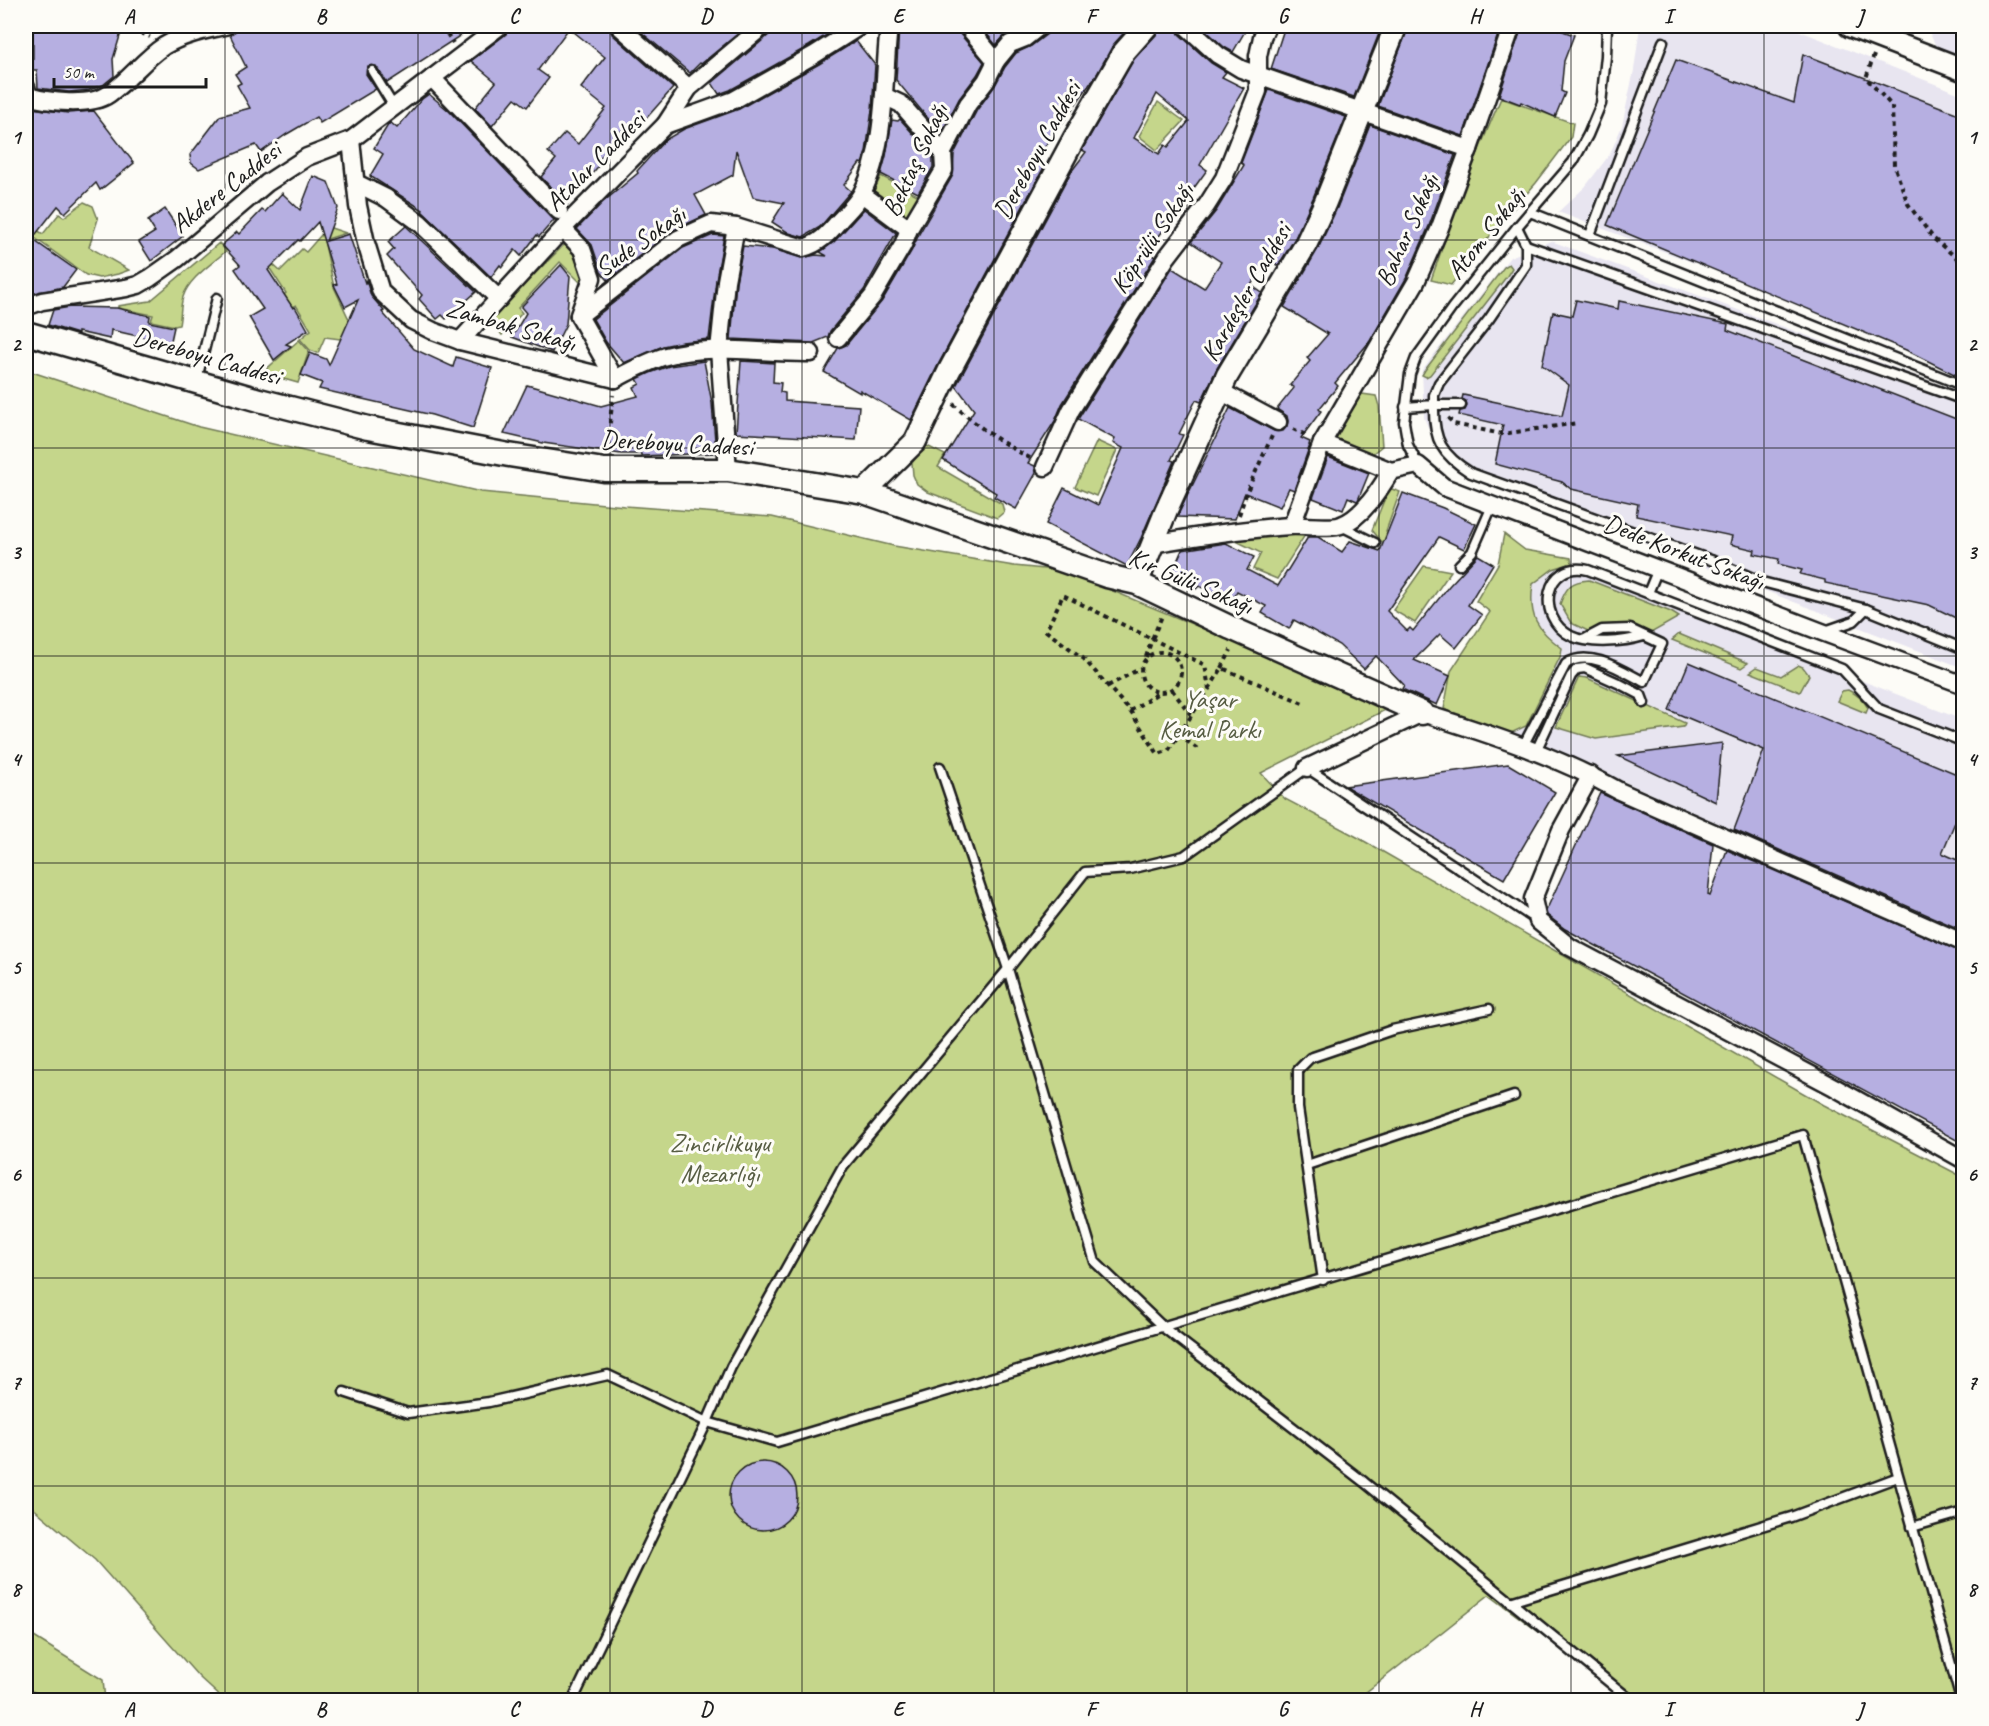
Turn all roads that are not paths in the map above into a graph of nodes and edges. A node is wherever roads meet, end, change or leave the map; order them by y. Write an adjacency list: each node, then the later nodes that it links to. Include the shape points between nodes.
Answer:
1 (225, 26): 24 (street, via 167,44 107,96 71,103 40,100)
2 (500, 26): 22 (street, Akdere Caddesi)
3 (619, 26): 23 (street)
4 (763, 26): 23 (street)
5 (860, 26): 28 (street, Atalar Caddesi, via 734,100)
6 (889, 26): 25 (street)
7 (968, 26): 18 (street)
8 (1040, 26): 18 (street, Bektaş Sokağı, via 1010,44)
9 (1147, 26): 65 (street, Dereboyu Caddesi, via 1124,52 1075,137 915,442)
10 (1186, 26): 21 (street, via 1218,55 1241,69)
11 (1267, 26): 21 (street, Köprülü Sokağı)
12 (1396, 26): 27 (street, Kardeşler Caddesi)
13 (1512, 26): 30 (street, Bahar Sokağı)
14 (1607, 26): 35 (lane, Atom Sokağı, via 1601,104 1573,162)
15 (1850, 26): 16 (street)
16 (1888, 34): 19 (street)
17 (1663, 42): 40 (lane)
18 (996, 61): 31 (street, Bektaş Sokağı)
19 (1964, 70)
20 (372, 71): 26 (lane)
21 (1257, 73): 27 (street); 62 (street, Köprülü Sokağı, via 1258,91 1224,178 1167,257 1071,410)
22 (432, 78): 26 (street, Akdere Caddesi); 34 (street)
23 (689, 88): 28 (street)
24 (26, 94)
25 (884, 96): 31 (street, via 901,104); 33 (street, via 873,161)
26 (394, 107): 29 (street, Akdere Caddesi)
27 (1361, 110): 30 (street); 54 (street, Kardeşler Caddesi, via 1306,244)
28 (665, 125): 38 (street, Atalar Caddesi)
29 (351, 140): 32 (street, Zambak Sokağı); 44 (street, Akdere Caddesi, via 307,157 267,183 177,258 138,285 42,301)
30 (1469, 149): 60 (street, Bahar Sokağı, via 1416,282)
31 (943, 153): 39 (street, Bektaş Sokağı, via 944,170)
32 (356, 183): 43 (street, via 386,198 420,223); 48 (street, Zambak Sokağı, via 366,243 381,292 411,320)
33 (862, 194): 36 (street, Sude Sokağı, via 823,239 812,246 803,248); 39 (street)
34 (560, 211)
35 (1530, 212): 37 (lane, Atom Sokağı); 40 (lane)
36 (736, 227): 45 (street, Sude Sokağı, via 711,224 678,239); 49 (street)
37 (1516, 227): 41 (lane); 58 (lane, Atom Sokağı, via 1416,358)
38 (563, 229): 43 (street, Atalar Caddesi); 45 (street, via 582,249 592,278)
39 (909, 229): 47 (street, Bektaş Sokağı, via 873,296)
40 (1590, 235): 53 (lane)
41 (1526, 245): 55 (lane); 56 (lane, via 1526,265 1439,383)
42 (217, 298): 52 (lane)
43 (499, 299): 48 (street, Atalar Caddesi)
44 (26, 308)
45 (579, 316): 51 (street)
46 (26, 333): 52 (main road, Dereboyu Caddesi)
47 (838, 338)
48 (460, 341): 51 (street, Zambak Sokağı)
49 (719, 350): 50 (street); 51 (street, via 666,356); 63 (street)
50 (811, 353)
51 (615, 379)
52 (196, 383): 63 (main road, Dereboyu Caddesi, via 368,428 509,455 604,470)
53 (1964, 386)
54 (1220, 391): 59 (street); 70 (street, Kardeşler Caddesi)
55 (1964, 400)
56 (1434, 405): 57 (lane); 58 (lane); 75 (lane, via 1441,446 1454,462 1471,473 1762,582)
57 (1461, 405)
58 (1405, 407): 61 (lane, Atom Sokağı, via 1408,445)
59 (1277, 425)
60 (1322, 443): 64 (street); 67 (street, Bahar Sokağı)
61 (1418, 465): 64 (street); 66 (street, Dede Korkut Sokağı, via 1444,487)
62 (1045, 467)
63 (728, 470): 65 (main road, Dereboyu Caddesi)
64 (1391, 471): 68 (street, via 1362,510)
65 (864, 492): 73 (main road, Kır Gülü Sokağı)
66 (1492, 506): 71 (lane, via 1472,552); 72 (street, Dede Korkut Sokağı)
67 (1292, 525): 68 (street); 70 (street)
68 (1340, 526): 69 (lane)
69 (1375, 543)
70 (1152, 544): 73 (street, Kardeşler Caddesi)
71 (1459, 565)
72 (1658, 569): 74 (lane); 76 (street, Dede Korkut Sokağı)
73 (1137, 583): 80 (main road, Kır Gülü Sokağı)
74 (1648, 593): 81 (lane, via 1842,669 1879,709); 82 (lane, via 1578,568 1555,579 1548,605 1554,620 1572,637 1585,639 1602,630 1630,629 1662,644 1644,682 1593,660 1572,660 1566,664)
75 (1866, 609): 76 (lane, via 1854,621); 77 (lane)
76 (1822, 632): 78 (street, Dede Korkut Sokağı)
77 (1964, 649)
78 (1964, 684)
79 (1644, 703): 82 (lane, via 1641,695 1618,683 1586,668 1577,669)
80 (1422, 714): 82 (street); 84 (street)
81 (1964, 742)
82 (1530, 748): 85 (street)
83 (940, 767): 88 (lane)
84 (1307, 768): 86 (lane); 88 (lane, via 1184,856 1130,869 1085,872)
85 (1591, 775): 86 (street, via 1533,899); 87 (street, via 1619,791)
86 (1538, 921): 91 (street, via 1570,947)
87 (1964, 943)
88 (1008, 969): 94 (lane, via 1095,1262); 96 (lane, via 843,1166 731,1367)
89 (1489, 1009): 92 (lane, via 1392,1030 1310,1058 1298,1070 1298,1108)
90 (1514, 1095): 92 (lane)
91 (1964, 1160)
92 (1306, 1166): 93 (lane)
93 (1323, 1280): 94 (lane); 97 (lane, via 1803,1135)
94 (1164, 1328): 96 (lane, via 777,1442); 100 (lane, via 1364,1482)
95 (344, 1392): 96 (lane, via 408,1413 489,1402 608,1375)
96 (707, 1422): 101 (lane)
97 (1898, 1477): 99 (lane); 100 (lane, via 1791,1517)
98 (1964, 1512): 99 (lane)
99 (1912, 1527): 103 (lane)
100 (1510, 1602): 102 (lane)
101 (573, 1701)
102 (1631, 1701)
103 (1960, 1701)

